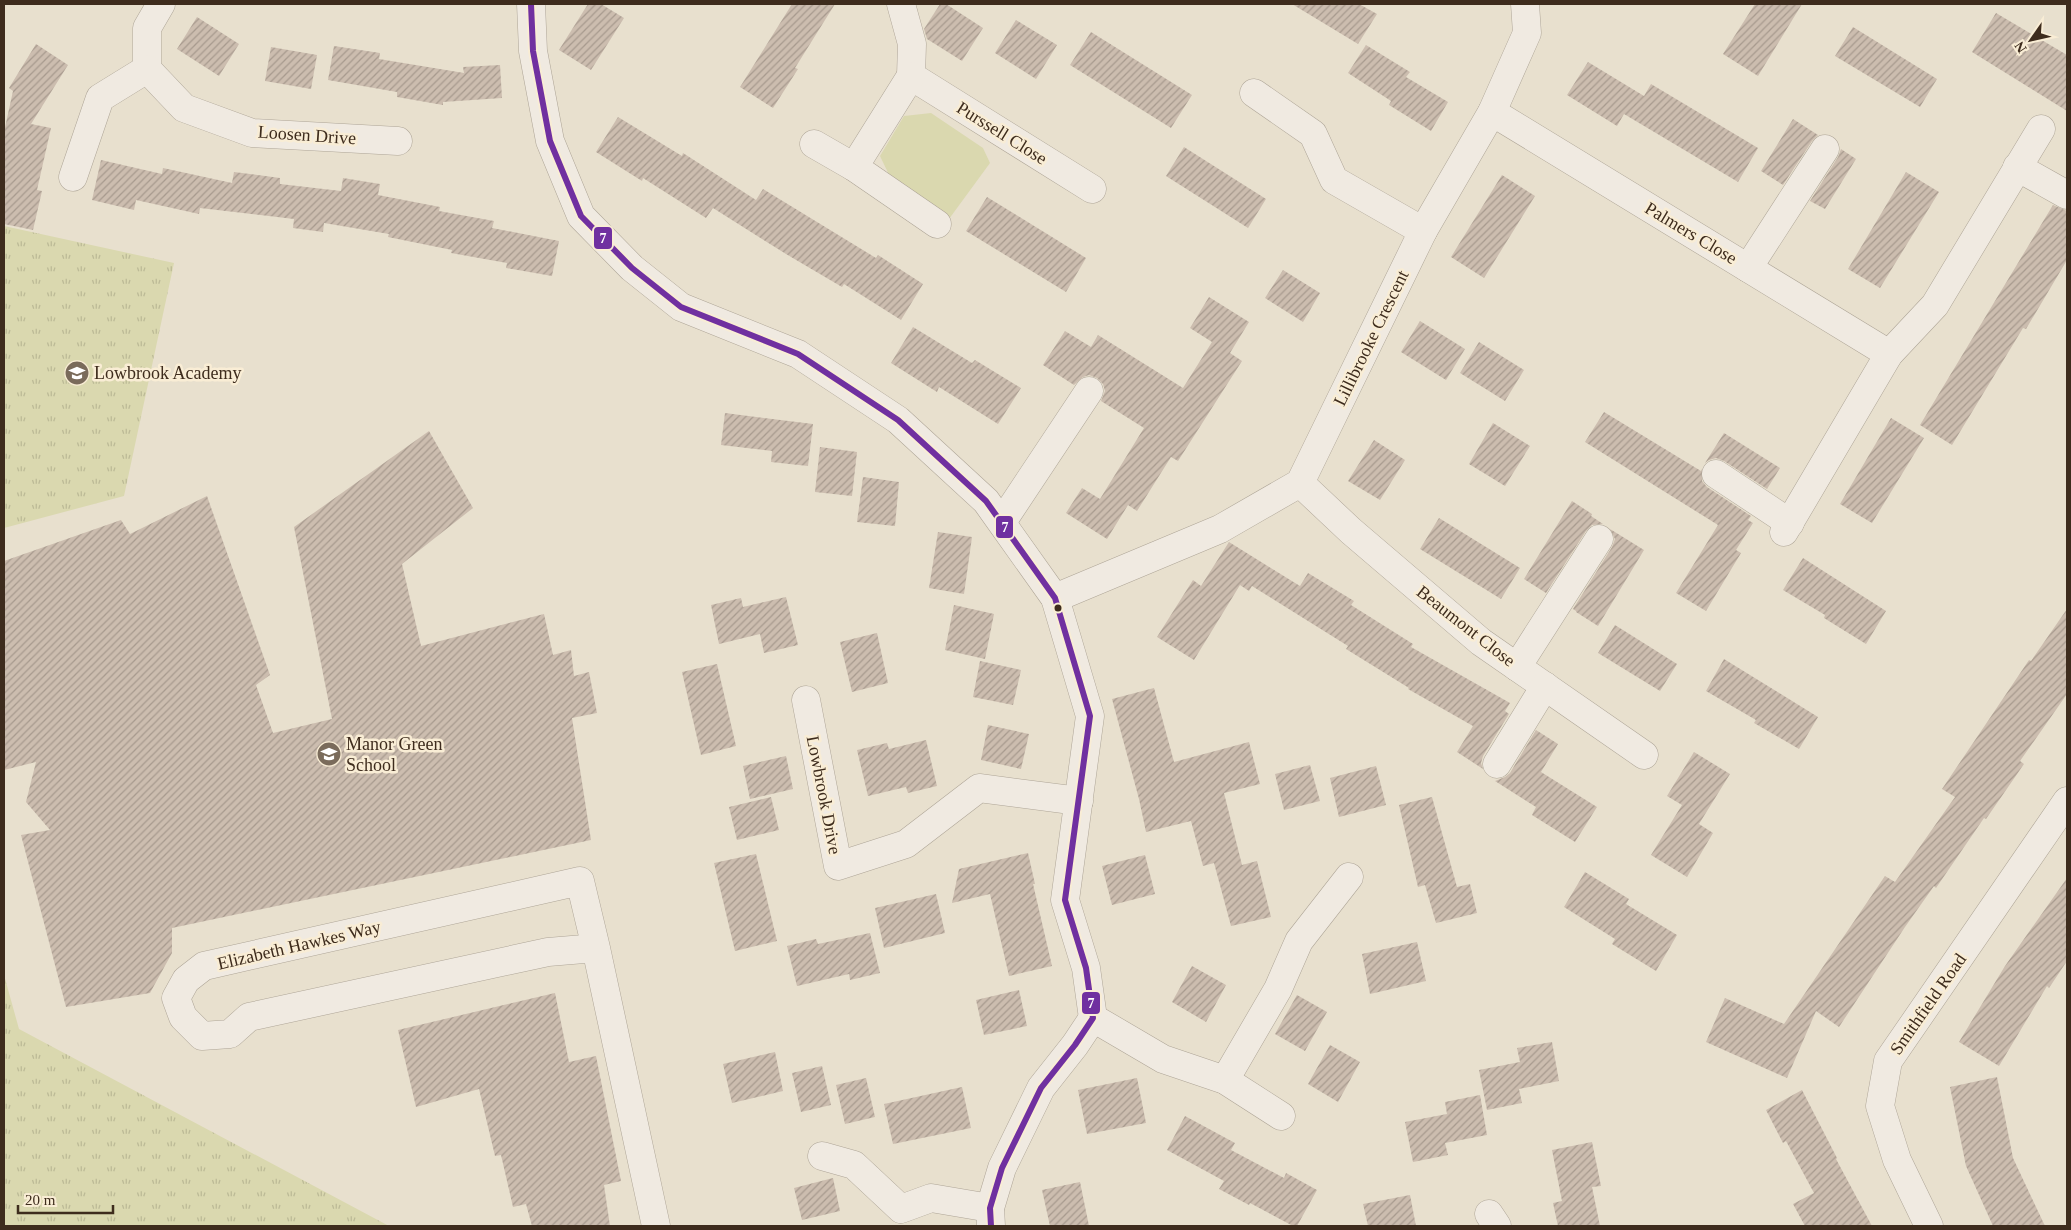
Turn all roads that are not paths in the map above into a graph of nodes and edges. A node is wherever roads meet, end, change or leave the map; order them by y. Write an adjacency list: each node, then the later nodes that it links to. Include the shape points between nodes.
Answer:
1 (161, 4): 5 (street, via 147,28)
2 (531, 4): 25 (street, via 533,51 550,141 581,216 632,268 681,307 798,354 898,420 986,501)
3 (901, 4): 6 (street, via 912,44)
4 (1525, 4): 8 (street, Lillibrooke Crescent, via 1527,33)
5 (147, 69): 10 (street, Loosen Drive, via 184,108 252,133); 15 (street, via 100,98)
6 (911, 76): 13 (street); 16 (street, Purssell Close)
7 (1254, 92): 19 (street, via 1313,134 1334,180)
8 (1492, 112): 19 (street, Lillibrooke Crescent); 20 (street, Palmers Close)
9 (2041, 129): 14 (street)
10 (398, 141)
11 (814, 144): 13 (street)
12 (1825, 148): 20 (street)
13 (854, 167): 18 (street)
14 (2017, 167): 17 (street); 21 (street, via 1936,305)
15 (73, 177)
16 (1092, 189)
17 (2067, 195)
18 (938, 224)
19 (1424, 231): 24 (street, Lillibrooke Crescent)
20 (1748, 268): 21 (street, Palmers Close)
21 (1889, 354): 23 (street, via 1787,528)
22 (1089, 391): 25 (street)
23 (1716, 474)
24 (1300, 483): 27 (street, via 1220,529); 28 (street, Beaumont Close, via 1351,531 1482,642)
25 (1002, 522): 27 (street)
26 (1599, 539): 28 (street)
27 (1055, 598): 33 (street, via 1090,716)
28 (1517, 667): 29 (street, Beaumont Close)
29 (1545, 686): 31 (street, Beaumont Close); 32 (street)
30 (806, 700): 33 (street, Lowbrook Drive, via 838,866 906,844 979,788)
31 (1644, 755)
32 (1497, 764)
33 (1078, 801): 37 (street, via 1065,900 1086,968)
34 (2067, 801): 43 (street, Smithfield Road, via 1888,1061 1880,1106 1897,1160)
35 (1349, 877): 38 (street, via 1299,941 1278,989)
36 (596, 948): 36 (street, Elizabeth Hawkes Way, via 548,952 249,1017 230,1034 202,1036 182,1017 176,998 186,980 204,966 580,882); 42 (street, Elizabeth Hawkes Way)
37 (1093, 1018): 38 (street, via 1163,1059); 41 (street, via 1041,1088 1002,1168)
38 (1225, 1080): 39 (street)
39 (1281, 1116)
40 (822, 1156): 41 (street, via 854,1165 901,1209 931,1198)
41 (991, 1217)
42 (656, 1226)
43 (1929, 1226)

